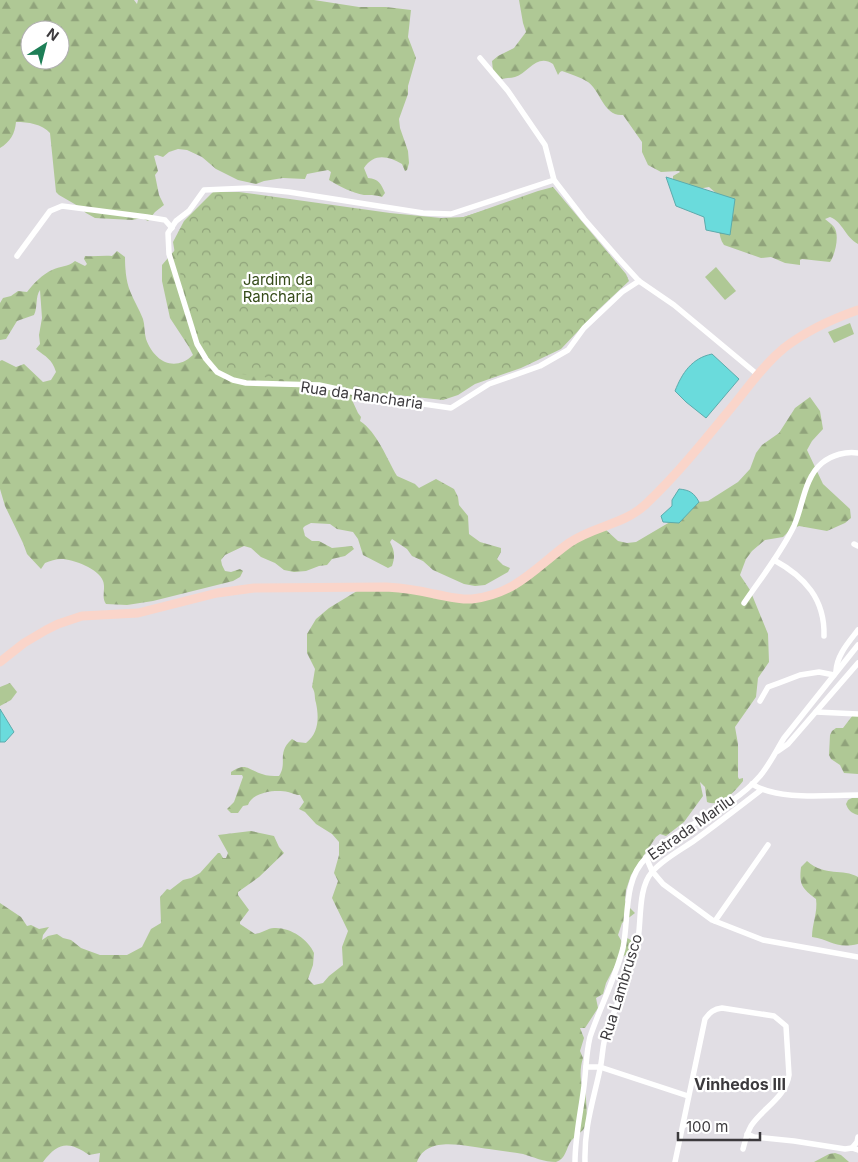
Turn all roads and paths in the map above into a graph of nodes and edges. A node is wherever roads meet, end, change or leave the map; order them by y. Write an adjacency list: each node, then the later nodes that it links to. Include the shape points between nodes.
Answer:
1 (480, 58): 2 (street, via 508,91 545,145)
2 (554, 180): 3 (street, via 451,214 423,213 249,188 204,190); 5 (street)
3 (172, 228): 4 (street, via 165,220 147,216 62,206 50,211); 5 (street, Rua da Rancharia, via 168,234 169,254 177,284 197,344 217,372 246,383 319,385 452,408 489,384 540,366 568,350 590,322 622,292)
4 (17, 256)
5 (640, 281): 7 (street)
6 (858, 310): 7 (main road, via 823,324 792,343)
7 (758, 375): 14 (main road, via 645,506 627,518 577,537 532,574 500,592 470,599 393,587 243,589 148,611 94,614 70,619 34,637)
8 (858, 453): 9 (street, via 839,455 822,463 807,486 794,526)
9 (774, 560): 10 (street); 12 (street, via 808,585 822,610)
10 (744, 603)
11 (858, 630): 16 (street, via 840,654)
12 (824, 636)
13 (858, 645): 16 (street, Estrada Marilu)
14 (0, 662)
15 (858, 663): 18 (street)
16 (835, 673): 17 (street, via 800,675 779,682 768,687); 20 (street, Estrada Marilu, via 784,738)
17 (760, 701)
18 (816, 712): 19 (street); 20 (street)
19 (858, 714)
20 (778, 751): 21 (street, Estrada Marilu)
21 (752, 784): 22 (street); 25 (street, Estrada Marilu)
22 (761, 790): 23 (street, via 798,795); 26 (street)
23 (858, 795)
24 (768, 845): 27 (street)
25 (646, 858): 26 (street); 29 (street, Estrada Marilu, via 634,875 623,947 590,1040)
26 (652, 871): 27 (street, via 663,884); 30 (street, Rua Lambrusco, via 643,890 638,944 606,1033)
27 (715, 921): 28 (street, via 763,940)
28 (858, 957)
29 (586, 1067): 30 (street); 36 (street, Estrada Marilu)
30 (600, 1067): 31 (street); 37 (street, Rua Lambrusco, via 589,1112)
31 (688, 1096): 32 (street, via 709,1013 722,1008 774,1016 786,1026 790,1075 782,1093); 38 (street)
32 (747, 1134): 34 (street); 35 (street)
33 (858, 1137): 35 (street)
34 (743, 1149)
35 (855, 1149)
36 (575, 1162)
37 (585, 1162)
38 (675, 1162)

